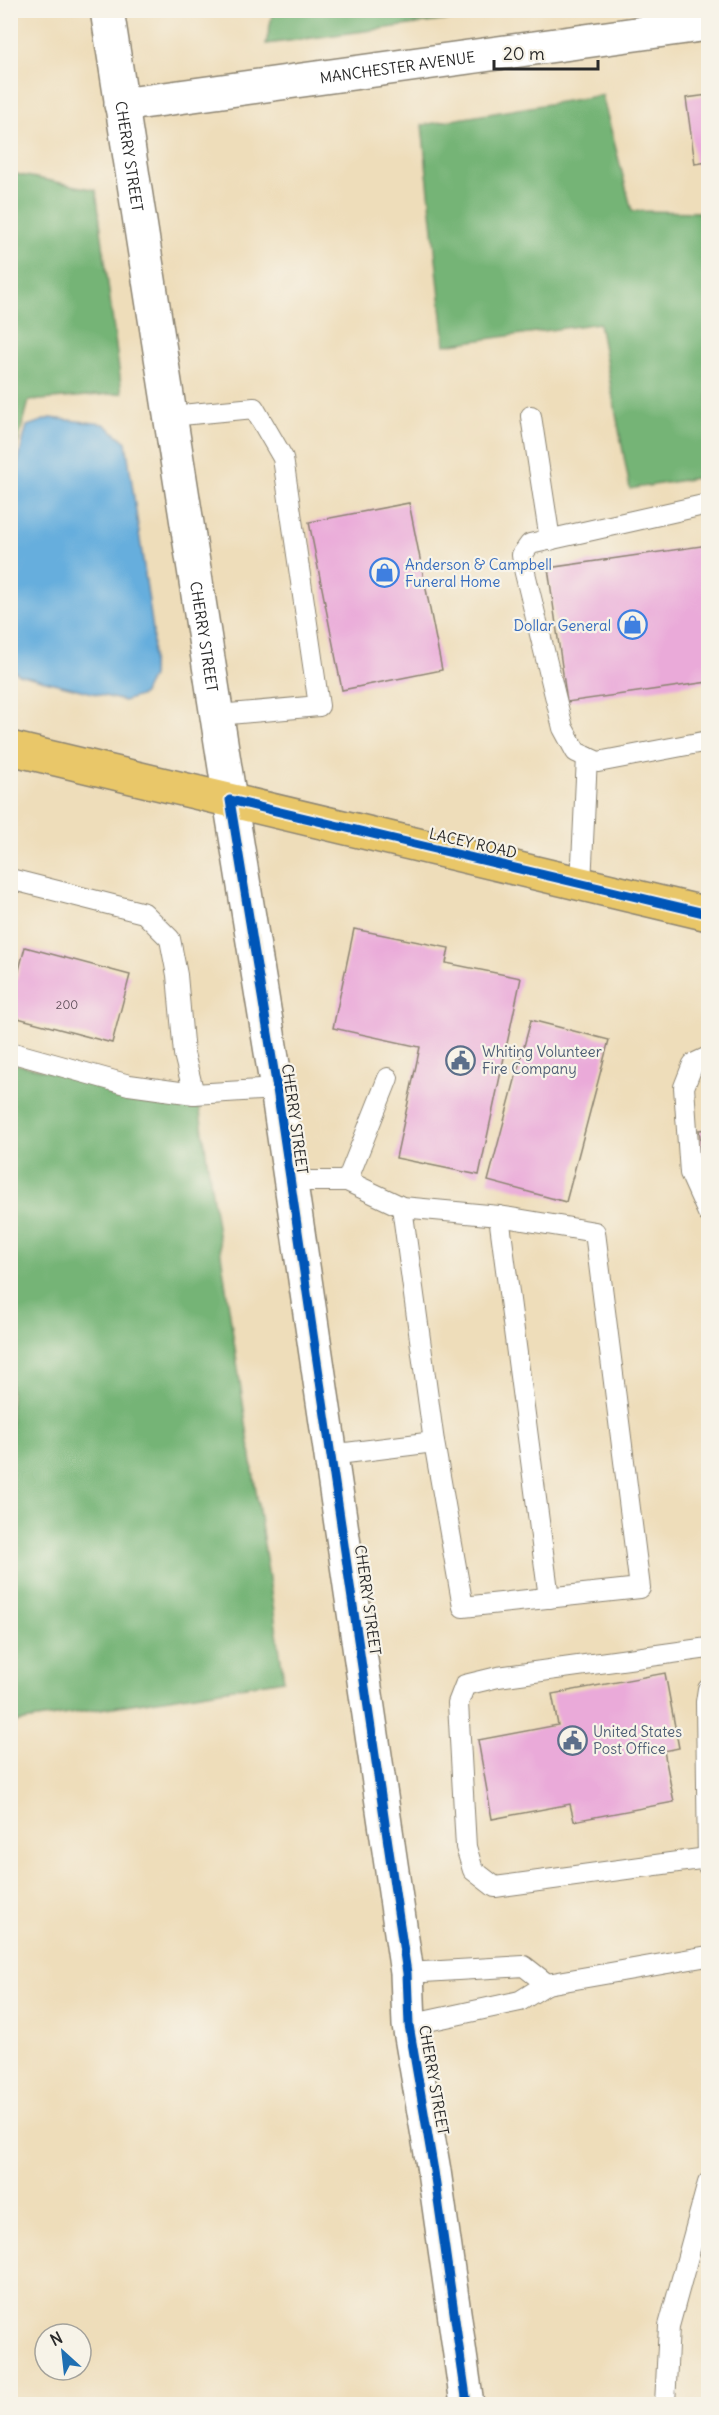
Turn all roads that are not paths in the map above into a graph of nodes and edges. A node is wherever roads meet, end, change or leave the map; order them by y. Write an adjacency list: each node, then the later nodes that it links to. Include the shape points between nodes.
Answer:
1 (107, 10): 3 (street, CHERRY STREET)
2 (708, 24): 3 (street, MANCHESTER AVENUE)
3 (121, 105): 4 (street, CHERRY STREET)
4 (171, 416): 8 (street, CHERRY STREET); 8 (lane, via 254,408 283,458 319,706)
5 (531, 416): 7 (lane)
6 (708, 504): 7 (lane)
7 (550, 540): 11 (lane, via 530,544 522,555 524,569 563,728 576,752)
8 (218, 716): 12 (street, CHERRY STREET)
9 (708, 741): 11 (lane, via 598,762)
10 (10, 748): 12 (main road, LACEY ROAD)
11 (587, 757): 14 (lane)
12 (230, 800): 14 (main road, LACEY ROAD); 19 (street, CHERRY STREET)
13 (10, 879): 20 (lane, via 144,913 170,939 184,1054)
14 (581, 884): 15 (main road, LACEY ROAD)
15 (708, 914)
16 (10, 1052): 20 (lane, via 129,1085)
17 (708, 1057): 24 (lane, via 693,1064 684,1087 690,1173)
18 (388, 1078): 22 (lane)
19 (276, 1089): 20 (lane); 21 (street, CHERRY STREET)
20 (194, 1094)
21 (289, 1181): 22 (lane); 27 (street, CHERRY STREET)
22 (347, 1181): 23 (lane)
23 (402, 1207): 25 (lane); 26 (lane)
24 (708, 1213)
25 (498, 1216): 28 (lane); 28 (lane, via 595,1232 640,1588)
26 (434, 1442): 27 (lane); 28 (lane, via 463,1607)
27 (330, 1455): 33 (street, CHERRY STREET)
28 (549, 1598)
29 (708, 1648): 31 (lane, via 498,1677 465,1685 458,1703 466,1846 473,1870 495,1887)
30 (708, 1689): 31 (lane)
31 (708, 1862)
32 (708, 1956): 34 (lane)
33 (407, 1973): 34 (lane, via 524,1966); 35 (street, CHERRY STREET)
34 (547, 1984): 35 (lane, via 520,2001)
35 (409, 2025): 37 (street, CHERRY STREET)
36 (708, 2183): 38 (lane, via 669,2326)
37 (467, 2404)
38 (665, 2404)

